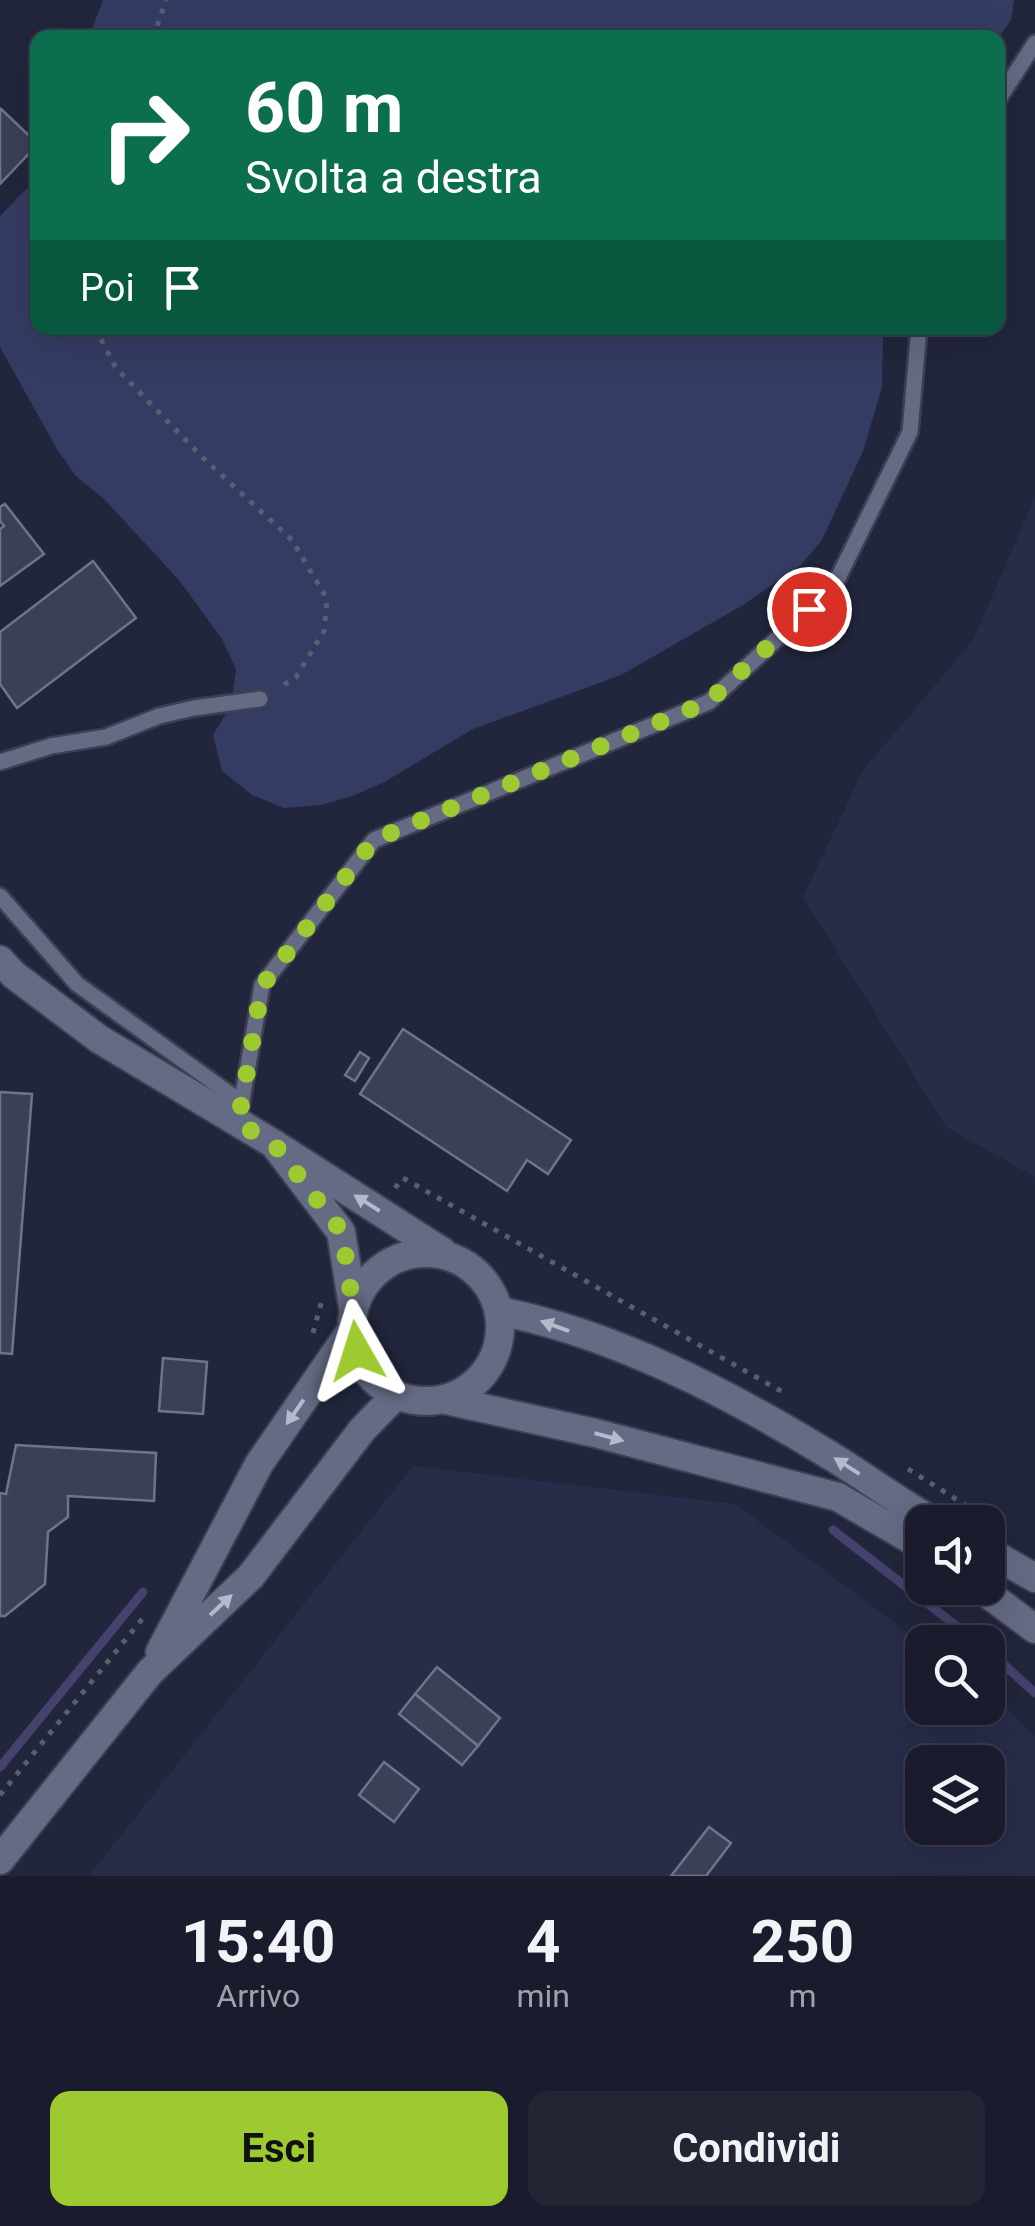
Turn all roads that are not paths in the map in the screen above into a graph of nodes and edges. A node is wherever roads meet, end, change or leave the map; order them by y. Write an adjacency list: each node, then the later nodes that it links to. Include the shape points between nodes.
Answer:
1 (1035, 43): 2 (lane)
2 (1005, 89)
3 (918, 335): 8 (lane, via 910,432 834,586 708,702 374,840 262,986)
4 (260, 699): 5 (lane, via 159,716 106,738)
5 (0, 762)
6 (0, 896): 8 (lane, via 77,984)
7 (0, 960): 8 (street, via 99,1040)
8 (240, 1112): 9 (street)
9 (274, 1144): 10 (street, one-way to 9); 12 (street, via 342,1232)
10 (449, 1256): 11 (street, via 472,1268); 12 (street, via 419,1253 390,1262 367,1280)
11 (499, 1311): 14 (street, via 500,1339 490,1366); 15 (street, one-way to 11, via 827,1453 722,1394 630,1353)
12 (352, 1320): 13 (street, via 364,1370); 21 (street, one-way to 21, via 258,1464)
13 (395, 1396): 14 (street, via 420,1403); 21 (street, one-way to 13, via 251,1576)
14 (446, 1400): 16 (street, one-way to 16, via 838,1496)
15 (905, 1511)
16 (905, 1520)
17 (1005, 1561): 18 (street)
18 (1035, 1578)
19 (1003, 1605): 20 (street)
20 (1035, 1629)
21 (150, 1672): 22 (street)
22 (0, 1860)

